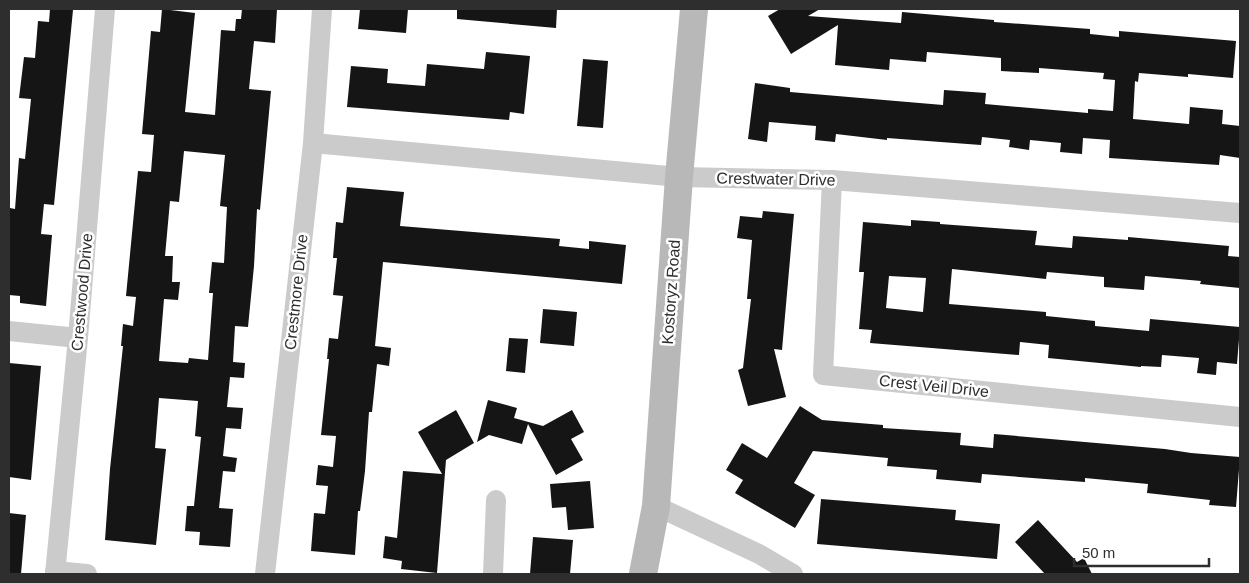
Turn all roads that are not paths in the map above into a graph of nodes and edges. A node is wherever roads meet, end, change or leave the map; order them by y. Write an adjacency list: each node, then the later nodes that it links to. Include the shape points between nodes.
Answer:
1 (105, 9): 9 (street, Crestwood Drive)
2 (322, 9): 4 (street, Crestmore Drive)
3 (694, 9): 5 (main road, Kostoryz Road)
4 (312, 143): 5 (street, Crestwater Drive); 15 (street, Crestmore Drive)
5 (679, 177): 6 (street, Crestwater Drive); 12 (main road, Kostoryz Road)
6 (832, 180): 7 (street, Crestwater Drive); 10 (street, Crest Veil Drive, via 823,375)
7 (1240, 213)
8 (9, 330): 9 (street)
9 (78, 338): 13 (street, Crestwood Drive)
10 (1240, 417)
11 (496, 500): 16 (street)
12 (656, 506): 17 (main road, Kostoryz Road); 18 (street, via 760,554)
13 (55, 573): 14 (street)
14 (86, 574)
15 (265, 574)
16 (493, 574)
17 (643, 574)
18 (793, 574)

